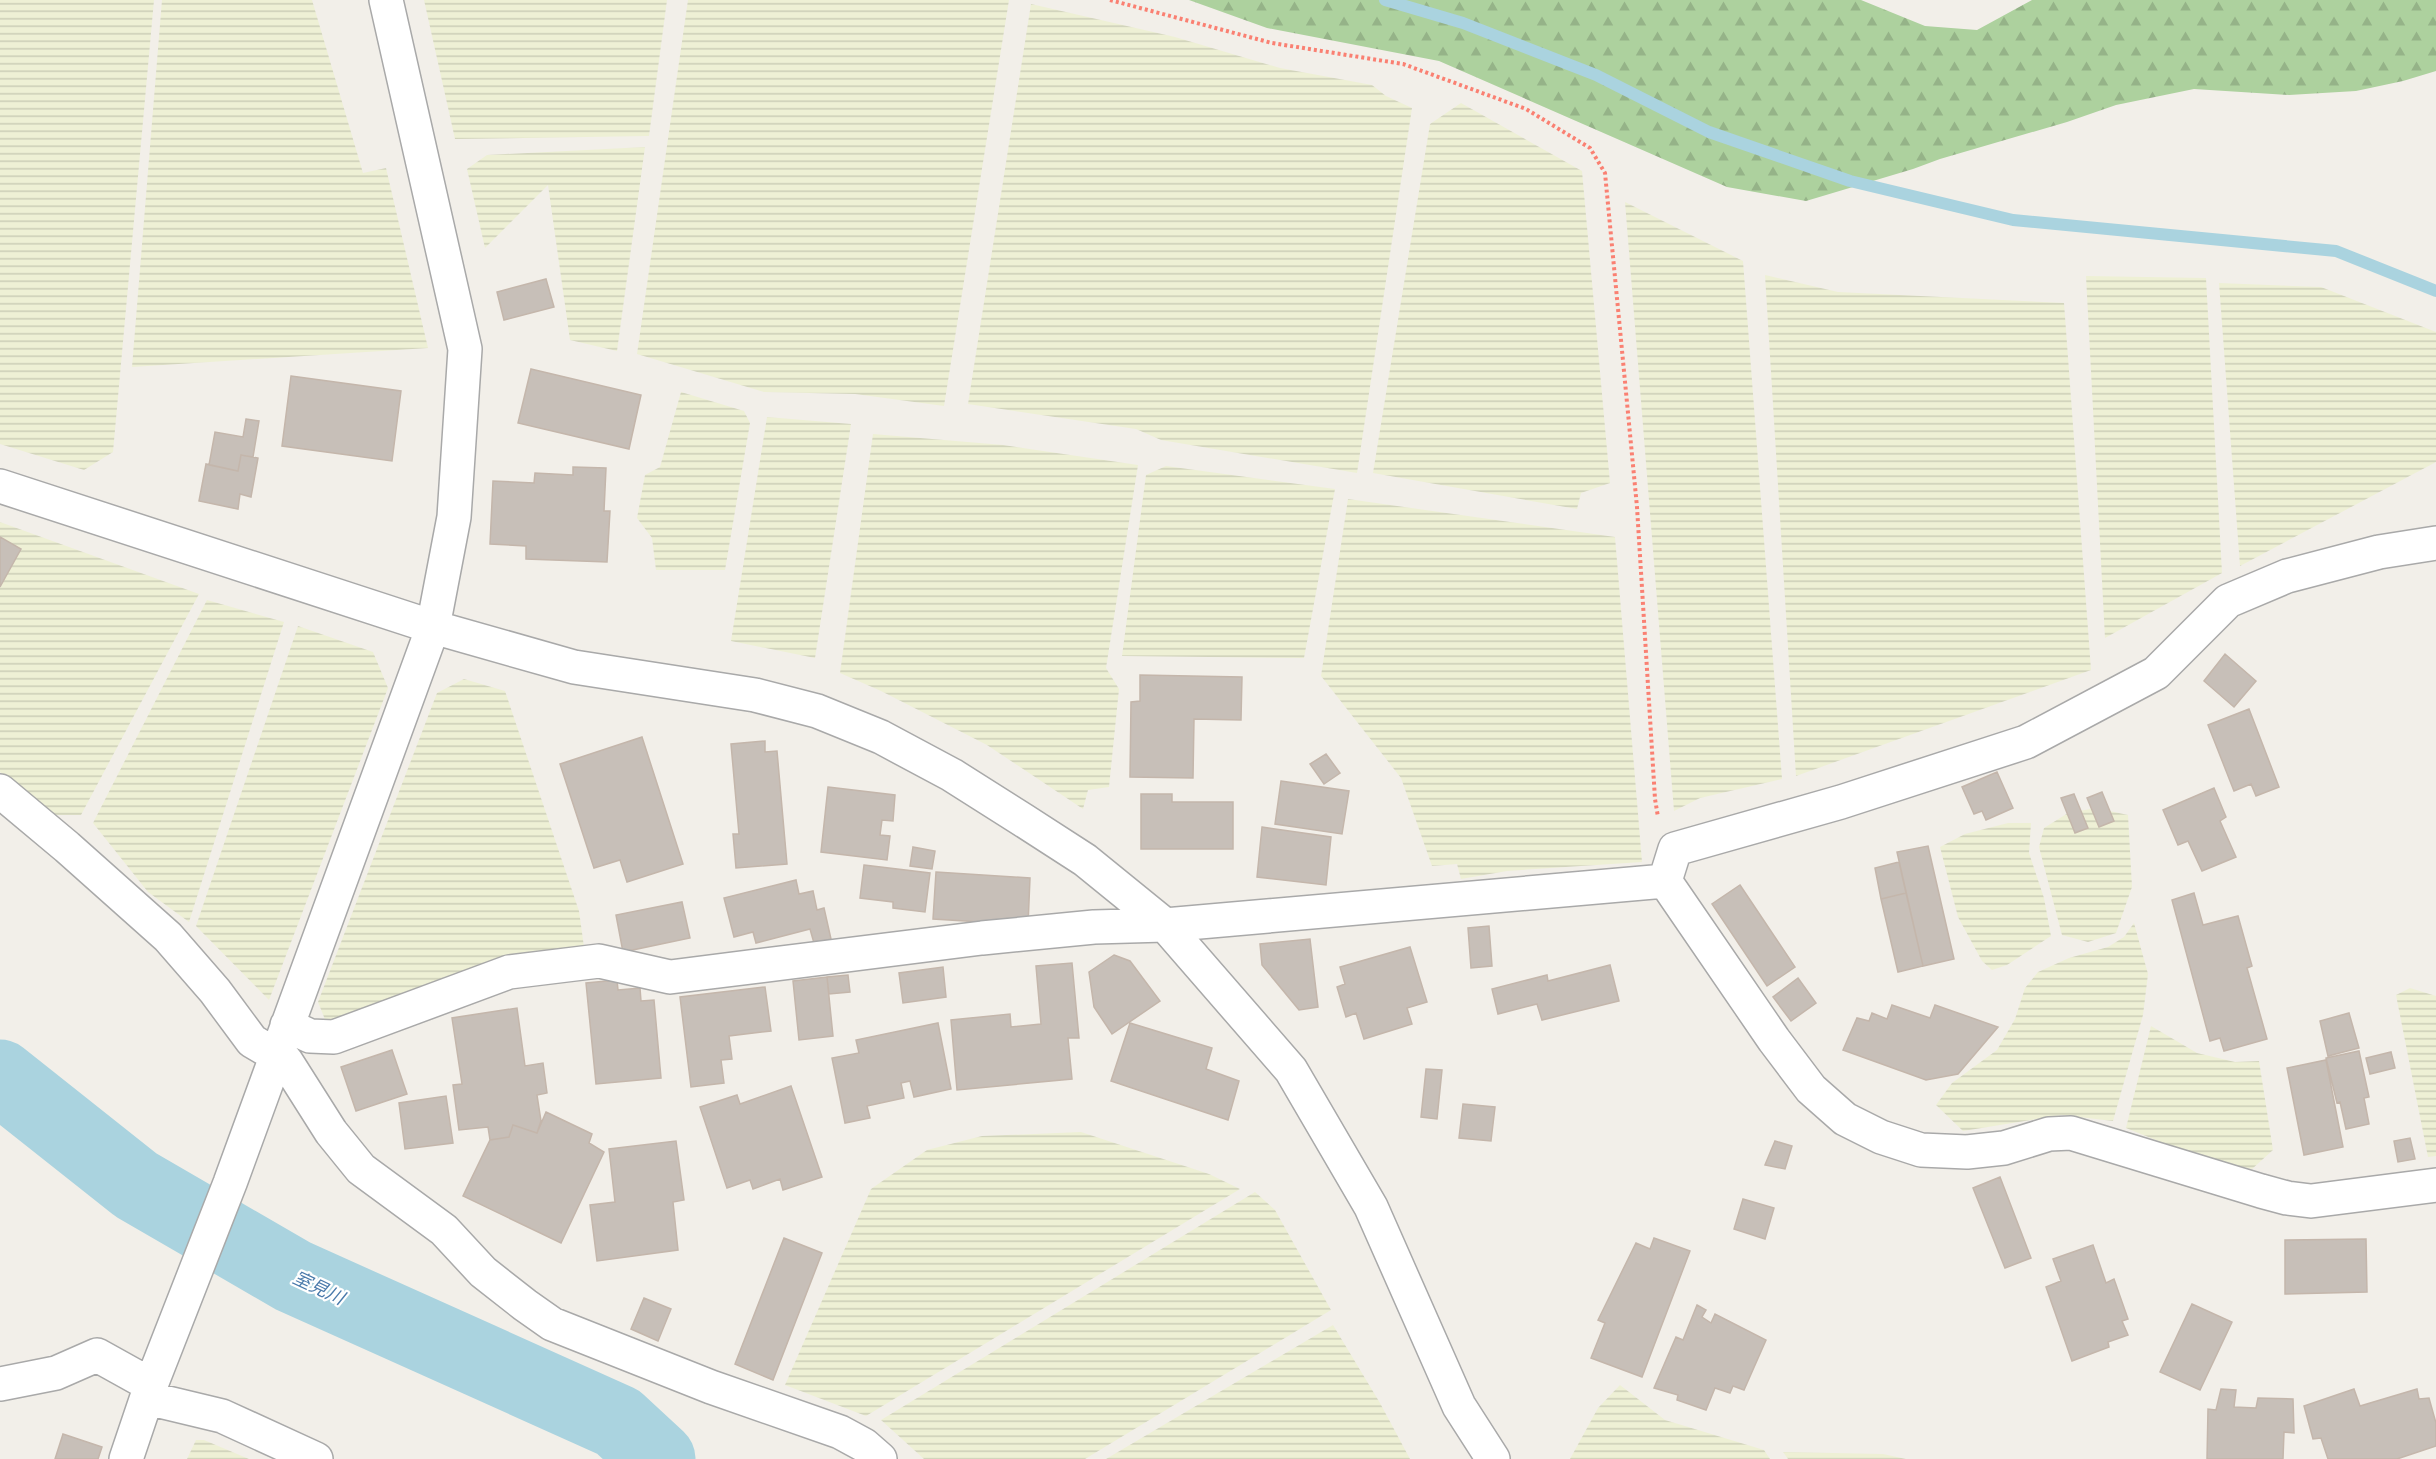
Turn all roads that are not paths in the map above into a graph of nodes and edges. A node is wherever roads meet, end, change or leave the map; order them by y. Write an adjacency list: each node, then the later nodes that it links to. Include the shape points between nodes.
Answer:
1 (386, 0): 4 (street, via 465,350 454,517)
2 (0, 486): 4 (street)
3 (2436, 543): 6 (street, via 2379,552 2287,576 2228,601 2156,672 2026,742 1840,802 1675,849)
4 (433, 627): 7 (street, via 574,667 755,695 828,716 952,775 1085,860); 8 (street)
5 (0, 791): 9 (street, via 168,937 252,1041)
6 (1665, 881): 7 (street); 10 (street, via 1811,1089 1845,1119 1881,1137 1922,1150 1966,1152 2004,1149 2049,1134 2071,1133 2261,1191 2311,1201)
7 (1165, 925): 8 (street, via 1094,927 982,938 670,977 599,961 509,972 334,1036 310,1036); 16 (street, via 1291,1070 1371,1207 1460,1406)
8 (287, 1024): 9 (street)
9 (276, 1056): 12 (street); 15 (street, via 286,1061 331,1132 361,1169 444,1230 483,1272 552,1324 711,1387 840,1432)
10 (2436, 1185)
11 (0, 1384): 12 (street, via 56,1373 97,1355)
12 (149, 1392): 13 (street); 14 (street, via 222,1416)
13 (126, 1459)
14 (316, 1459)
15 (880, 1459)
16 (1493, 1459)

